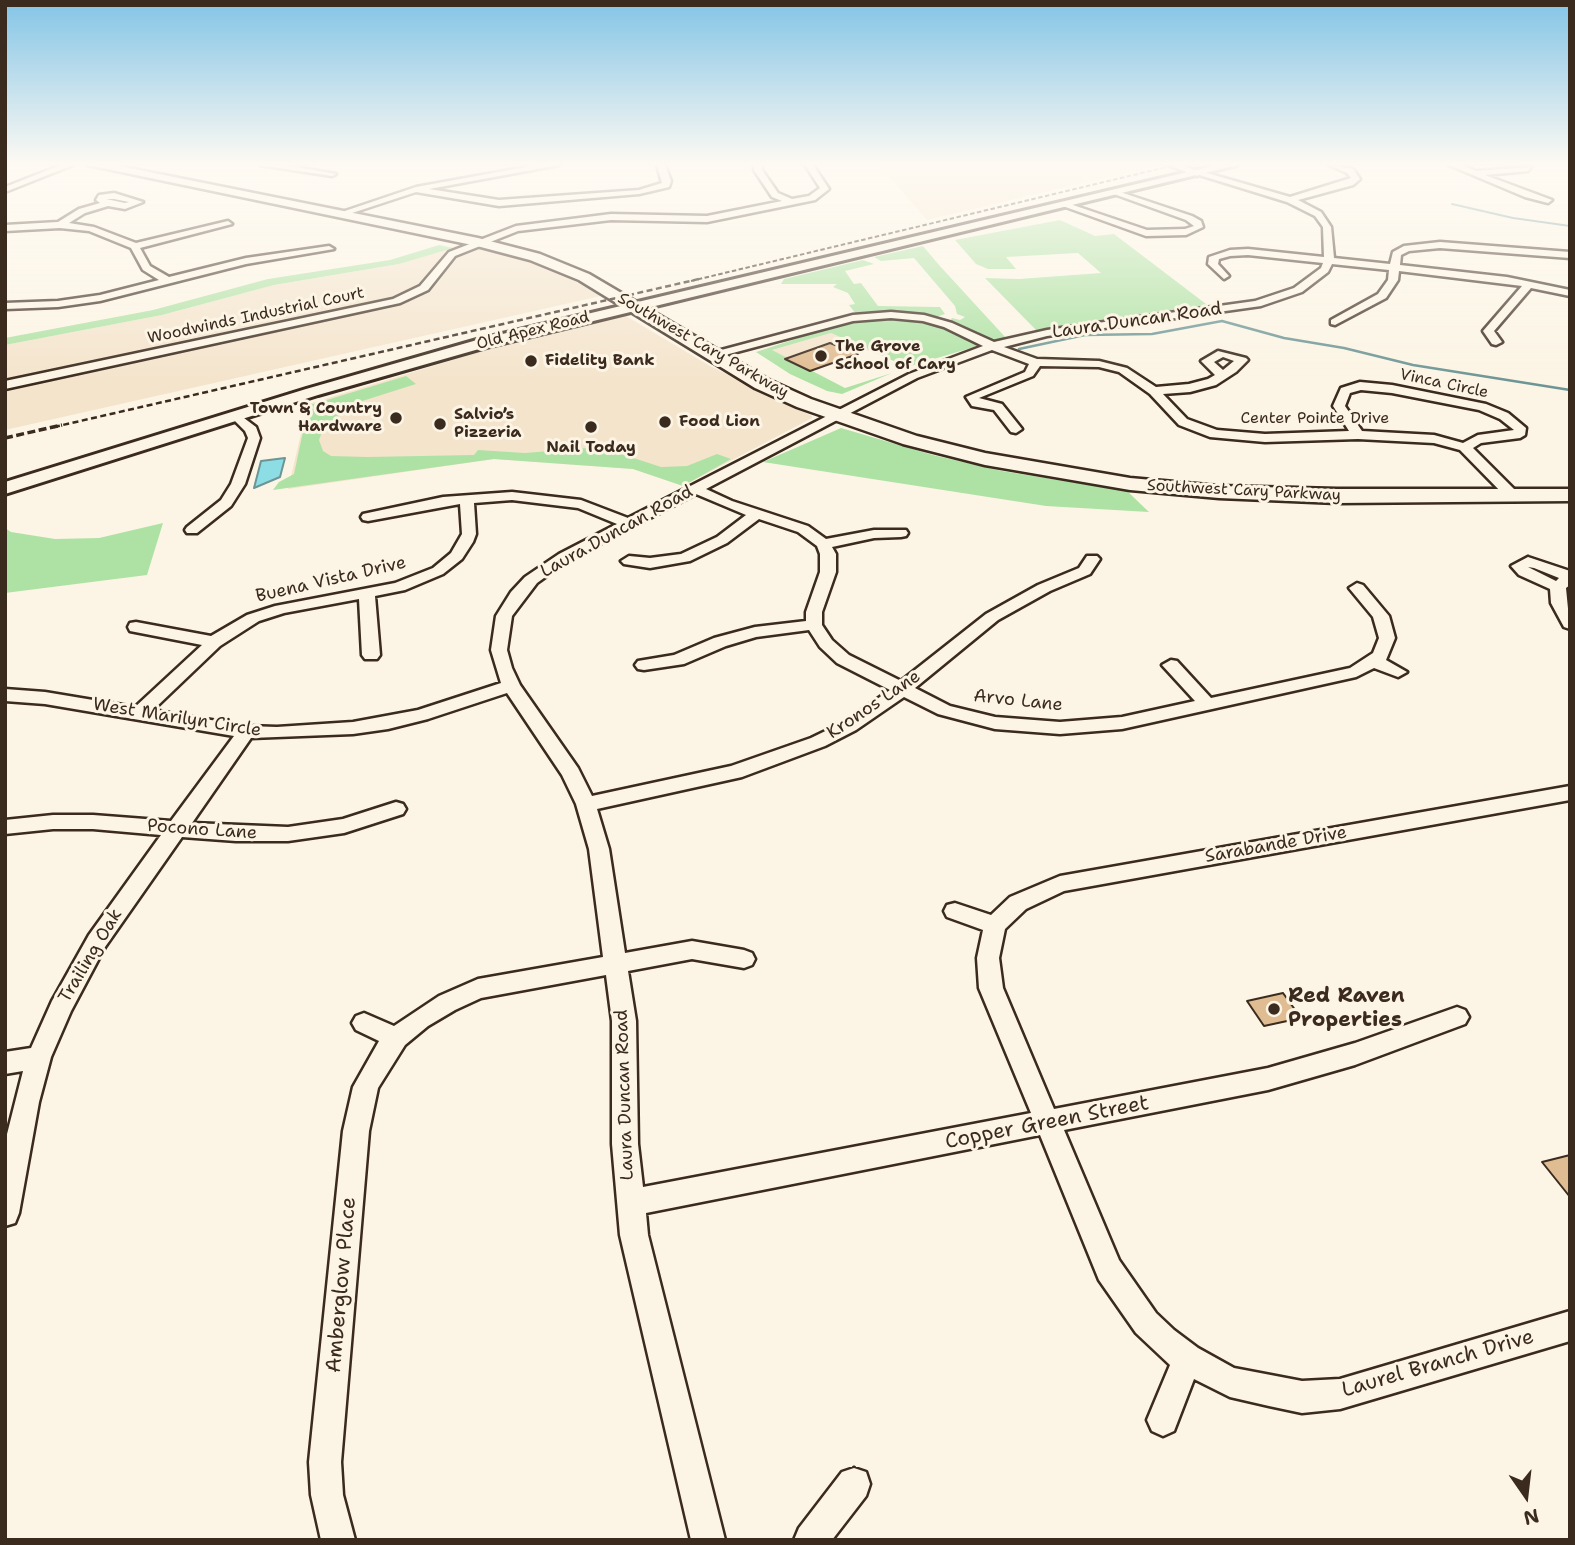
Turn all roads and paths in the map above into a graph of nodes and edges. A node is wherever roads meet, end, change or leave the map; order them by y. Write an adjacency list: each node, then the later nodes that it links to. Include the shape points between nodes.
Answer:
1 (111, 237): 9 (street)
2 (173, 237): 9 (street)
3 (471, 237): 7 (main road, Southwest Cary Parkway)
4 (496, 237): 7 (street, Woodwinds Industrial Court)
5 (927, 237): 19 (main road, Old Apex Road)
6 (1327, 237): 13 (street)
7 (485, 240): 19 (main road, Southwest Cary Parkway, via 560,266); 27 (street, Woodwinds Industrial Court, via 448,257 424,288 396,301)
8 (1547, 241): 11 (street)
9 (135, 246): 16 (street, via 146,268)
10 (329, 249): 16 (street, via 255,260)
11 (1557, 254): 12 (street); 14 (street, via 1423,245 1396,254)
12 (1570, 254)
13 (1329, 261): 14 (street); 15 (street, via 1230,253 1213,259); 23 (street, Laura Duncan Road, via 1307,285 1256,304 1082,327)
14 (1395, 269): 17 (street); 21 (street, via 1391,286 1382,296)
15 (1224, 276)
16 (168, 281): 20 (street, via 85,301)
17 (1530, 284): 18 (street); 22 (street, via 1488,331)
18 (1570, 293)
19 (641, 304): 24 (main road, Southwest Cary Parkway); 30 (main road, Old Apex Road, via 482,343)
20 (5, 306)
21 (1335, 322)
22 (1496, 342)
23 (993, 346): 24 (street, Center Pointe Drive, via 940,322 891,315 853,318); 25 (street, Center Pointe Drive); 29 (street, Laura Duncan Road, via 913,376)
24 (722, 353): 29 (main road, Southwest Cary Parkway, via 762,384)
25 (1036, 362): 28 (street, Center Pointe Drive, via 1108,365); 31 (street, via 1029,374 986,391)
26 (1222, 376): 28 (street, via 1199,386)
27 (5, 385)
28 (1154, 391): 32 (street, Center Pointe Drive, via 1183,422 1215,434 1265,438)
29 (841, 412): 36 (main road, Southwest Cary Parkway, via 910,440 985,459 1130,484 1282,496); 37 (street, Laura Duncan Road)
30 (236, 416): 35 (main road, Old Apex Road); 43 (street, via 254,438 238,484 226,503)
31 (1016, 429)
32 (1358, 435): 33 (street, Center Pointe Drive, via 1434,439); 33 (street, Vinca Circle, via 1339,406 1345,391 1360,386 1482,407 1504,415 1520,428 1515,435 1478,439)
33 (1465, 447): 36 (street)
34 (1570, 480): 36 (main road, Southwest Cary Parkway)
35 (5, 488)
36 (1505, 488): 38 (main road, Southwest Cary Parkway)
37 (696, 489): 40 (street); 42 (street, Laura Duncan Road)
38 (1570, 495)
39 (467, 498): 41 (street); 42 (street, via 556,500 593,507); 50 (street, Buena Vista Drive, via 469,534 457,556 425,578)
40 (757, 514): 45 (street, via 803,529); 47 (street, via 722,540 685,558)
41 (368, 517)
42 (628, 523): 60 (street, Laura Duncan Road, via 555,562 517,595 499,637)
43 (192, 530)
44 (901, 533): 45 (street)
45 (823, 544): 52 (street, via 828,572)
46 (1092, 559): 61 (street, Kronos Lane, via 1085,571 992,617)
47 (629, 562)
48 (1566, 580): 51 (street, via 1559,603)
49 (1357, 588): 56 (street, via 1386,628 1385,649)
50 (367, 594): 54 (street, Buena Vista Drive, via 267,613); 55 (street)
51 (1570, 624)
52 (814, 625): 58 (street, via 755,632 678,660); 61 (street, Arvo Lane, via 843,659)
53 (136, 627): 54 (street)
54 (214, 642): 64 (street, Buena Vista Drive)
55 (371, 655)
56 (1376, 662): 59 (street); 63 (street, Arvo Lane, via 1356,672)
57 (1171, 665): 63 (street)
58 (644, 666)
59 (1398, 672)
60 (511, 686): 65 (street, West Marilyn Circle, via 388,723 309,732); 67 (street, Laura Duncan Road, via 557,751)
61 (902, 690): 63 (street, Arvo Lane, via 975,720 1037,727 1122,723); 67 (street, Kronos Lane, via 850,726 782,757 735,772)
62 (5, 695): 64 (street, West Marilyn Circle)
63 (1207, 704)
64 (139, 714): 65 (street, West Marilyn Circle)
65 (246, 732): 70 (street, Trailing Oak)
66 (1570, 793): 72 (street, Sarabande Drive, via 1060,884 1018,903)
67 (586, 804): 74 (street, Laura Duncan Road, via 599,849)
68 (396, 810): 70 (street, Pocono Lane, via 344,826 288,834)
69 (5, 827): 70 (street, Pocono Lane, via 93,822)
70 (174, 829): 78 (street, Trailing Oak, via 86,959)
71 (955, 911): 72 (street)
72 (995, 925): 80 (street, via 988,958 991,988)
73 (744, 959): 74 (street, Amberglow Place, via 692,950)
74 (616, 964): 77 (street, Amberglow Place, via 478,989 420,1018); 81 (street, Laura Duncan Road, via 624,1021)
75 (1457, 1017): 80 (street, Copper Green Street, via 1268,1079)
76 (365, 1023): 77 (street)
77 (396, 1038): 87 (street, Amberglow Place, via 366,1087 356,1131 325,1462)
78 (39, 1057): 79 (street); 82 (street, Trailing Oak)
79 (5, 1063)
80 (1047, 1124): 81 (street, Copper Green Street); 84 (street, Laurel Branch Drive, via 1109,1270 1146,1323)
81 (629, 1203): 88 (street, Laura Duncan Road, via 641,1273)
82 (5, 1213)
83 (1570, 1326): 84 (street, Laurel Branch Drive, via 1340,1394 1302,1397 1269,1391 1230,1382)
84 (1187, 1359): 85 (street)
85 (1163, 1420)
86 (854, 1484): 89 (street)
87 (338, 1540)
88 (708, 1540)
89 (811, 1540)

